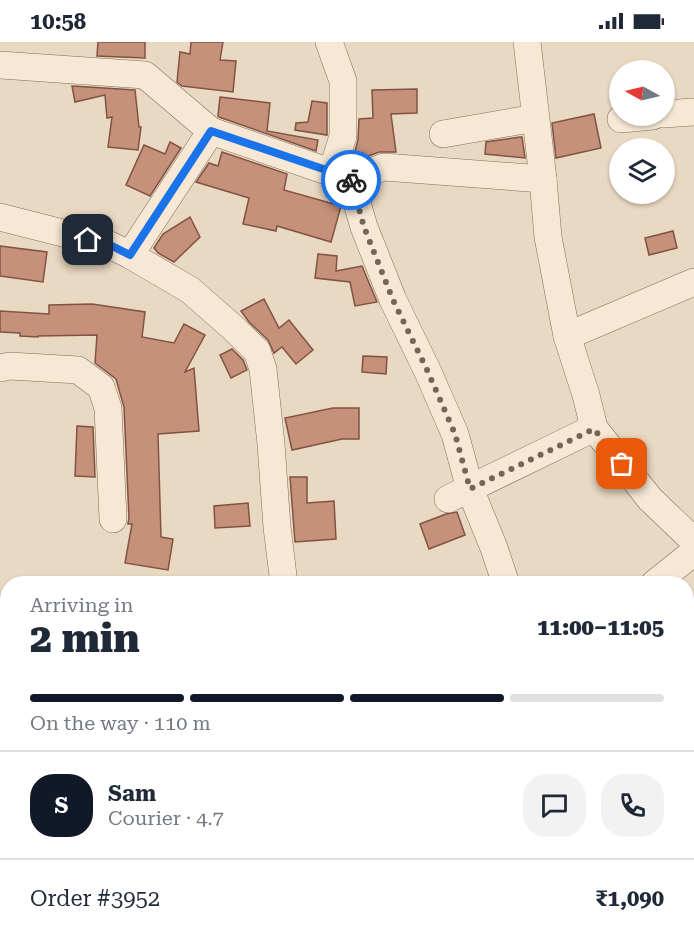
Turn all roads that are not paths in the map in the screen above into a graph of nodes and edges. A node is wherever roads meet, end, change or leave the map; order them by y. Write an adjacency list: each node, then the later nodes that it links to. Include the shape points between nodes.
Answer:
1 (329, 42): 9 (street, via 343,81)
2 (527, 42): 6 (street)
3 (0, 65): 7 (street, via 145,75)
4 (694, 112): 5 (street)
5 (675, 113)
6 (535, 118): 8 (street); 10 (street)
7 (211, 131): 9 (street); 12 (street)
8 (443, 134)
9 (341, 175): 10 (street, via 384,167); 17 (street, via 455,434)
10 (543, 180): 14 (street, via 548,237)
11 (0, 217): 12 (street, via 110,245)
12 (130, 255): 21 (street, via 190,290 257,351 263,369)
13 (694, 282): 14 (street)
14 (567, 336): 16 (street)
15 (0, 368): 18 (street, via 78,370 101,387 108,408)
16 (594, 429): 17 (street); 19 (street, via 650,499)
17 (459, 494): 22 (street, via 494,548)
18 (113, 519)
19 (694, 541)
20 (694, 552): 23 (street)
21 (283, 576)
22 (504, 576)
23 (664, 576)

